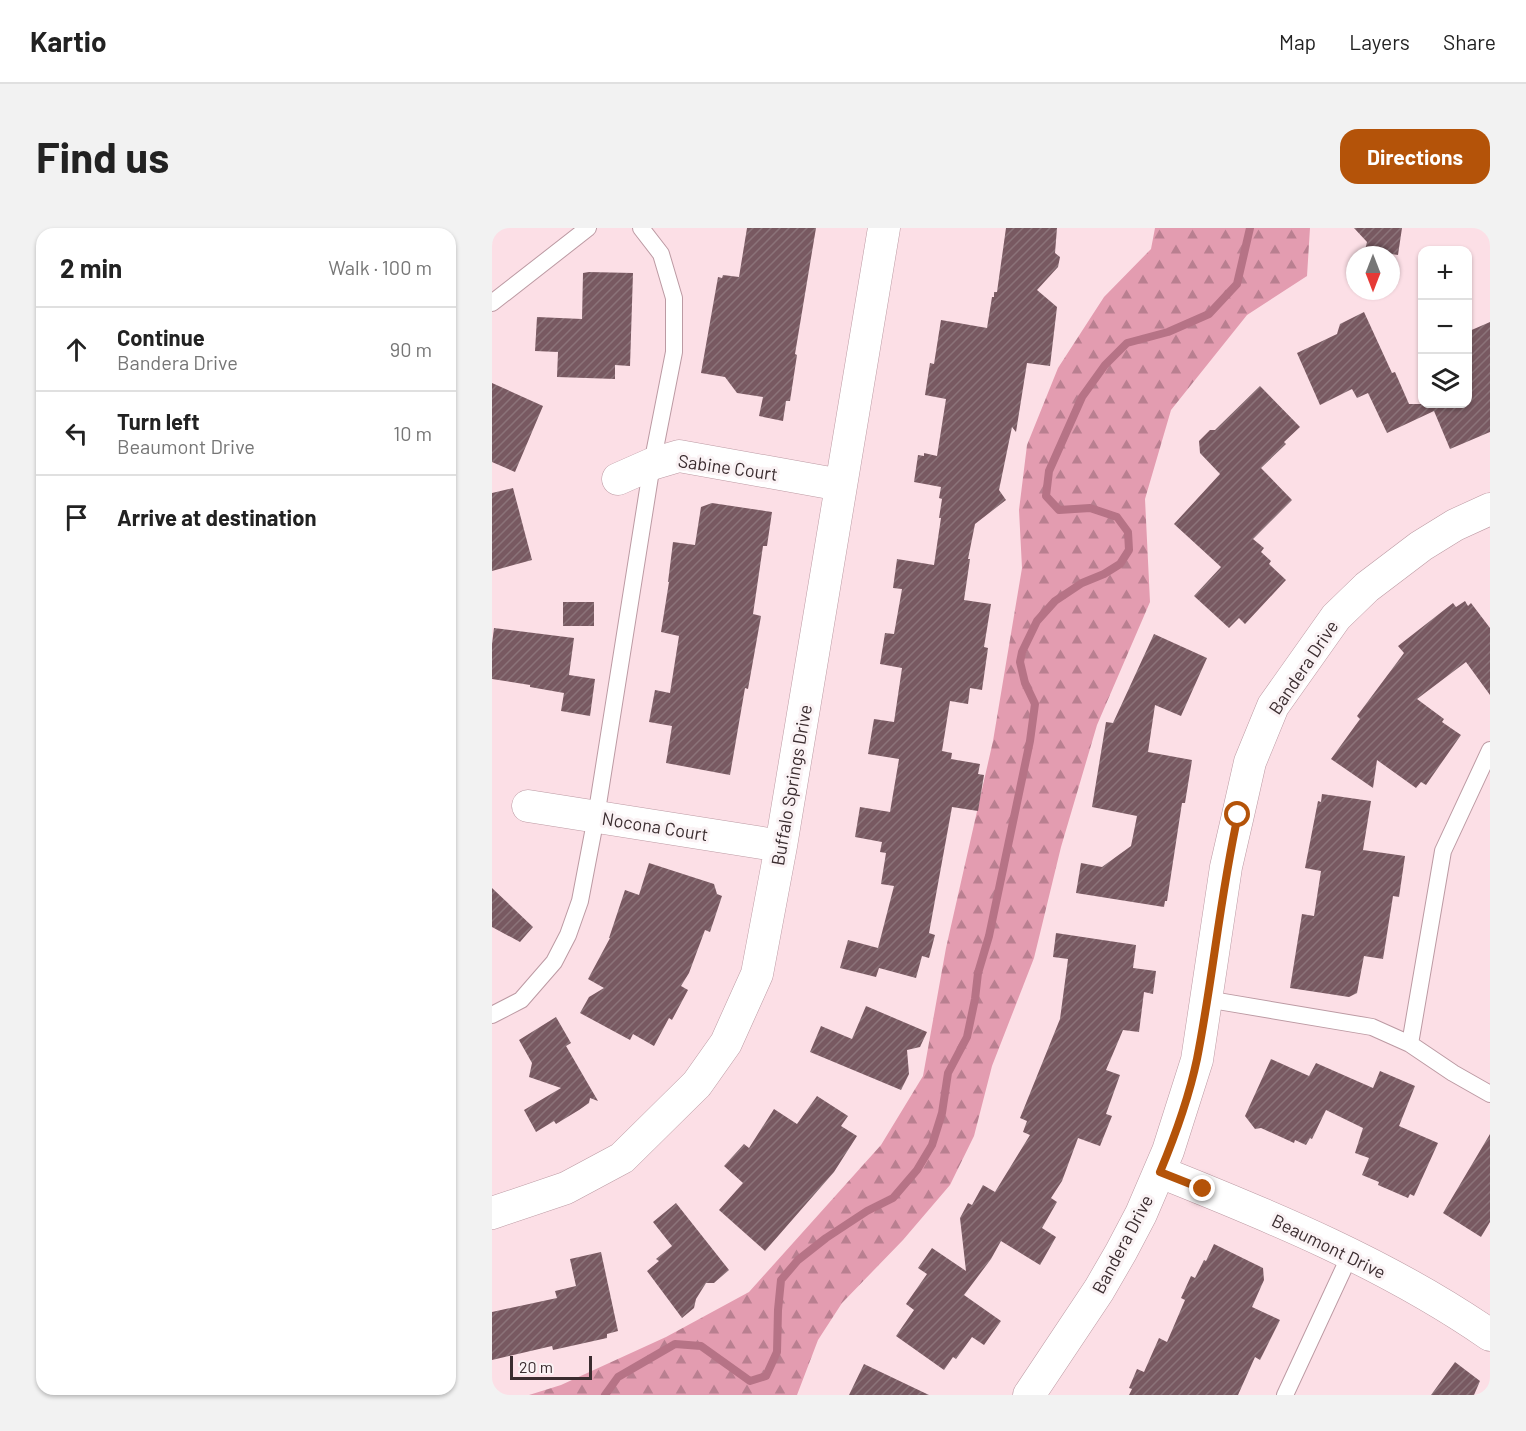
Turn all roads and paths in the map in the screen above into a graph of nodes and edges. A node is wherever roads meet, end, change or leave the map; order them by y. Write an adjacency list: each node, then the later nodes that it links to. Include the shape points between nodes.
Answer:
1 (588, 228): 4 (lane)
2 (641, 228): 5 (lane, via 661,254 675,298 675,352)
3 (884, 228): 7 (street, Buffalo Springs Drive)
4 (492, 303)
5 (652, 464): 6 (street, Sabine Court); 7 (street, Sabine Court, via 679,456); 11 (lane)
6 (618, 478)
7 (842, 484): 12 (street, Buffalo Springs Drive)
8 (1490, 509): 13 (street, Bandera Drive, via 1421,546 1367,587 1336,617 1273,706 1250,762 1226,867)
9 (1490, 750): 15 (lane, via 1443,851)
10 (528, 806): 11 (street, Nocona Court)
11 (596, 817): 12 (street, Nocona Court); 14 (lane, via 580,901 554,962 521,1000)
12 (781, 846): 18 (street, Buffalo Springs Drive, via 757,974 726,1043 697,1084 622,1158 566,1188)
13 (1206, 999): 15 (lane, via 1372,1027); 17 (street, Bandera Drive, via 1194,1069)
14 (492, 1015)
15 (1410, 1044): 16 (lane)
16 (1490, 1094)
17 (1160, 1172): 19 (street, Beaumont Drive, via 1280,1221); 21 (street, Bandera Drive, via 1099,1290)
18 (492, 1213)
19 (1350, 1255): 20 (street, Beaumont Drive); 22 (lane)
20 (1490, 1335)
21 (1029, 1395)
22 (1285, 1395)

